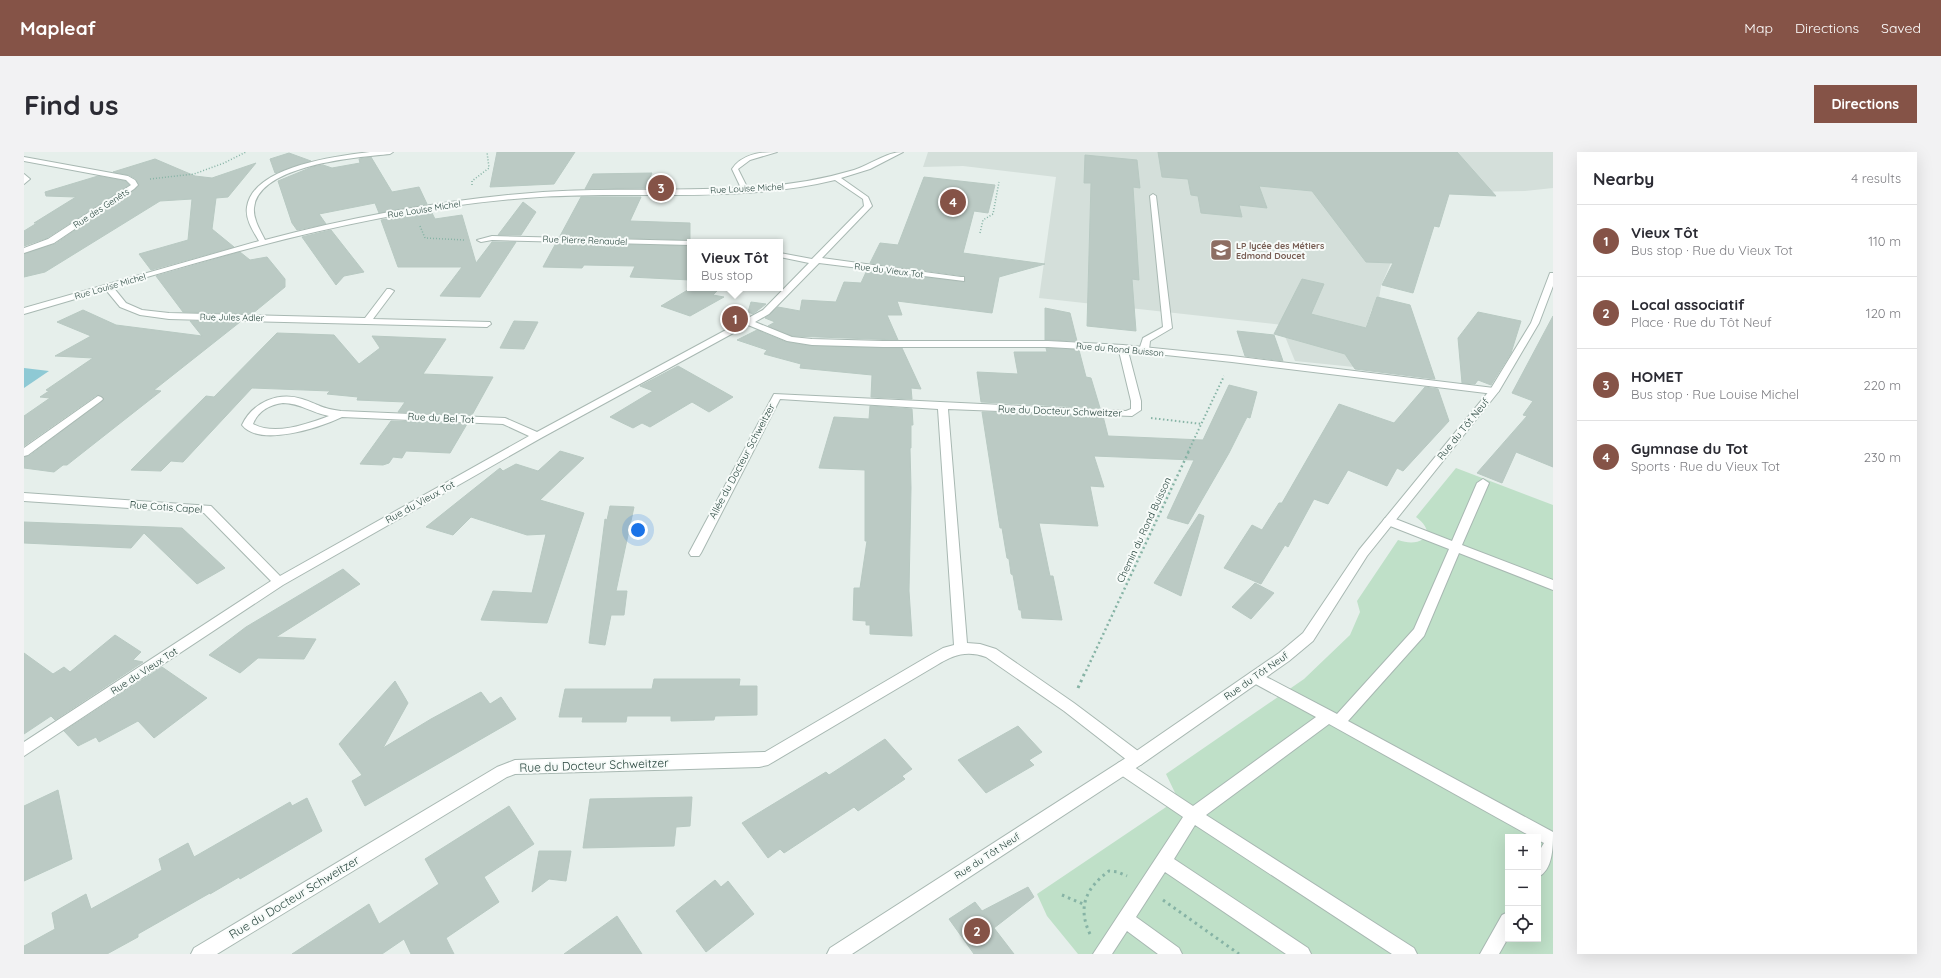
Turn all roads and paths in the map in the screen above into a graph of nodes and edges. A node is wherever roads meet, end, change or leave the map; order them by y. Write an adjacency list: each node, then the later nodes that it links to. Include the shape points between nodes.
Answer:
1 (246, 152): 2 (path); 14 (path, via 194,174 160,177)
2 (249, 152)
3 (390, 152): 21 (street, via 320,161 288,171 273,179 257,193 252,202 251,215 254,226)
4 (487, 152): 17 (path, via 489,168 471,184)
5 (774, 152): 15 (street, via 750,158 737,165 735,169)
6 (900, 152): 11 (street, via 883,161)
7 (24, 159): 8 (street, Rue des Genêts)
8 (43, 162): 9 (street); 14 (street, Rue des Genêts, via 128,178)
9 (30, 167)
10 (24, 176): 12 (street, via 27,179)
11 (835, 177): 15 (street, Rue Louise Michel, via 802,184); 25 (street, Rue du Vieux Tot, via 866,198 868,206)
12 (24, 182)
13 (999, 182): 19 (path, via 993,214 983,220)
14 (134, 183): 23 (street, Rue des Genêts, via 132,188 51,240)
15 (745, 190): 17 (street, Rue Louise Michel, via 600,192)
16 (1153, 196): 35 (street, via 1168,328 1146,340)
17 (491, 199): 18 (street, Rue Louise Michel)
18 (415, 210): 20 (path, via 425,238); 21 (street, Rue Louise Michel, via 338,224)
19 (980, 233)
20 (481, 240): 22 (street, Rue Pierre Renaudel, via 492,238)
21 (263, 242): 28 (street, Rue Louise Michel)
22 (687, 243)
23 (24, 251)
24 (783, 256): 25 (street)
25 (816, 261): 27 (street, Rue du Vieux Tot); 32 (street, Rue du Vieux Tot, via 766,312)
26 (1553, 275): 37 (street, Rue du Tôt Neuf, via 1535,323)
27 (961, 279)
28 (108, 286): 30 (street, Rue Louise Michel); 31 (street, Rue Jules Adler, via 123,304 140,312 169,316)
29 (390, 291): 31 (street)
30 (24, 311)
31 (367, 320): 33 (street, Rue Jules Adler)
32 (748, 322): 34 (street, Rue du Rond Buisson, via 790,339 812,342 1060,344); 44 (street, Rue du Vieux Tot)
33 (486, 324)
34 (1123, 348): 35 (street, Rue du Rond Buisson); 42 (street, Rue du Docteur Schweitzer, via 1136,402 1136,410)
35 (1144, 350): 36 (street, Rue du Rond Buisson)
36 (1232, 359): 37 (street, Rue du Rond Buisson); 43 (path, Chemin du Rond Buisson)
37 (1494, 391): 48 (street, Rue du Tôt Neuf)
38 (98, 399): 45 (street)
39 (878, 402): 40 (street, Rue du Docteur Schweitzer); 50 (street, Allée du Docteur Schweitzer, via 777,396)
40 (943, 406): 42 (street, Rue du Docteur Schweitzer); 53 (street)
41 (341, 414): 41 (street, Rue du Bel Tot, via 324,412 300,402 272,401 258,410 249,419 247,426 262,431 287,431 323,422); 44 (street, Rue du Bel Tot, via 505,421)
42 (1128, 414): 43 (path)
43 (1202, 424): 55 (path, Chemin du Rond Buisson)
44 (537, 436): 51 (street, Rue du Vieux Tot)
45 (24, 453)
46 (1483, 483): 49 (street)
47 (24, 497): 51 (street, Rue Cotis Capel, via 207,509)
48 (1388, 520): 49 (street); 54 (street, Rue du Tôt Neuf, via 1308,636)
49 (1456, 547): 52 (street); 56 (street, via 1419,632)
50 (695, 553)
51 (279, 582): 57 (street, Rue du Vieux Tot)
52 (1553, 585)
53 (961, 648): 55 (street, Rue du Docteur Schweitzer, via 980,649 991,653); 71 (street, Rue du Docteur Schweitzer, via 943,655 768,758 515,767 502,772)
54 (1255, 677): 56 (street); 58 (street, Rue du Tôt Neuf)
55 (1069, 707): 58 (street, Rue du Docteur Schweitzer)
56 (1333, 720): 60 (street); 61 (street)
57 (24, 750)
58 (1137, 759): 59 (street, Rue du Tôt Neuf)
59 (1123, 768): 60 (street); 72 (street, Rue du Tôt Neuf)
60 (1193, 815): 63 (street); 76 (street)
61 (1553, 840)
62 (1553, 843): 64 (street)
63 (1163, 861): 65 (street); 75 (street)
64 (1541, 864)
65 (1145, 888): 67 (path, via 1128,876 1109,871 1100,876); 68 (street); 74 (path)
66 (1062, 895): 67 (path)
67 (1082, 904): 70 (path, via 1084,925)
68 (1125, 919): 70 (street); 73 (street)
69 (1505, 927): 77 (street)
70 (1104, 951)
71 (200, 954)
72 (836, 954)
73 (1173, 954)
74 (1239, 954)
75 (1302, 954)
76 (1408, 954)
77 (1489, 954)

